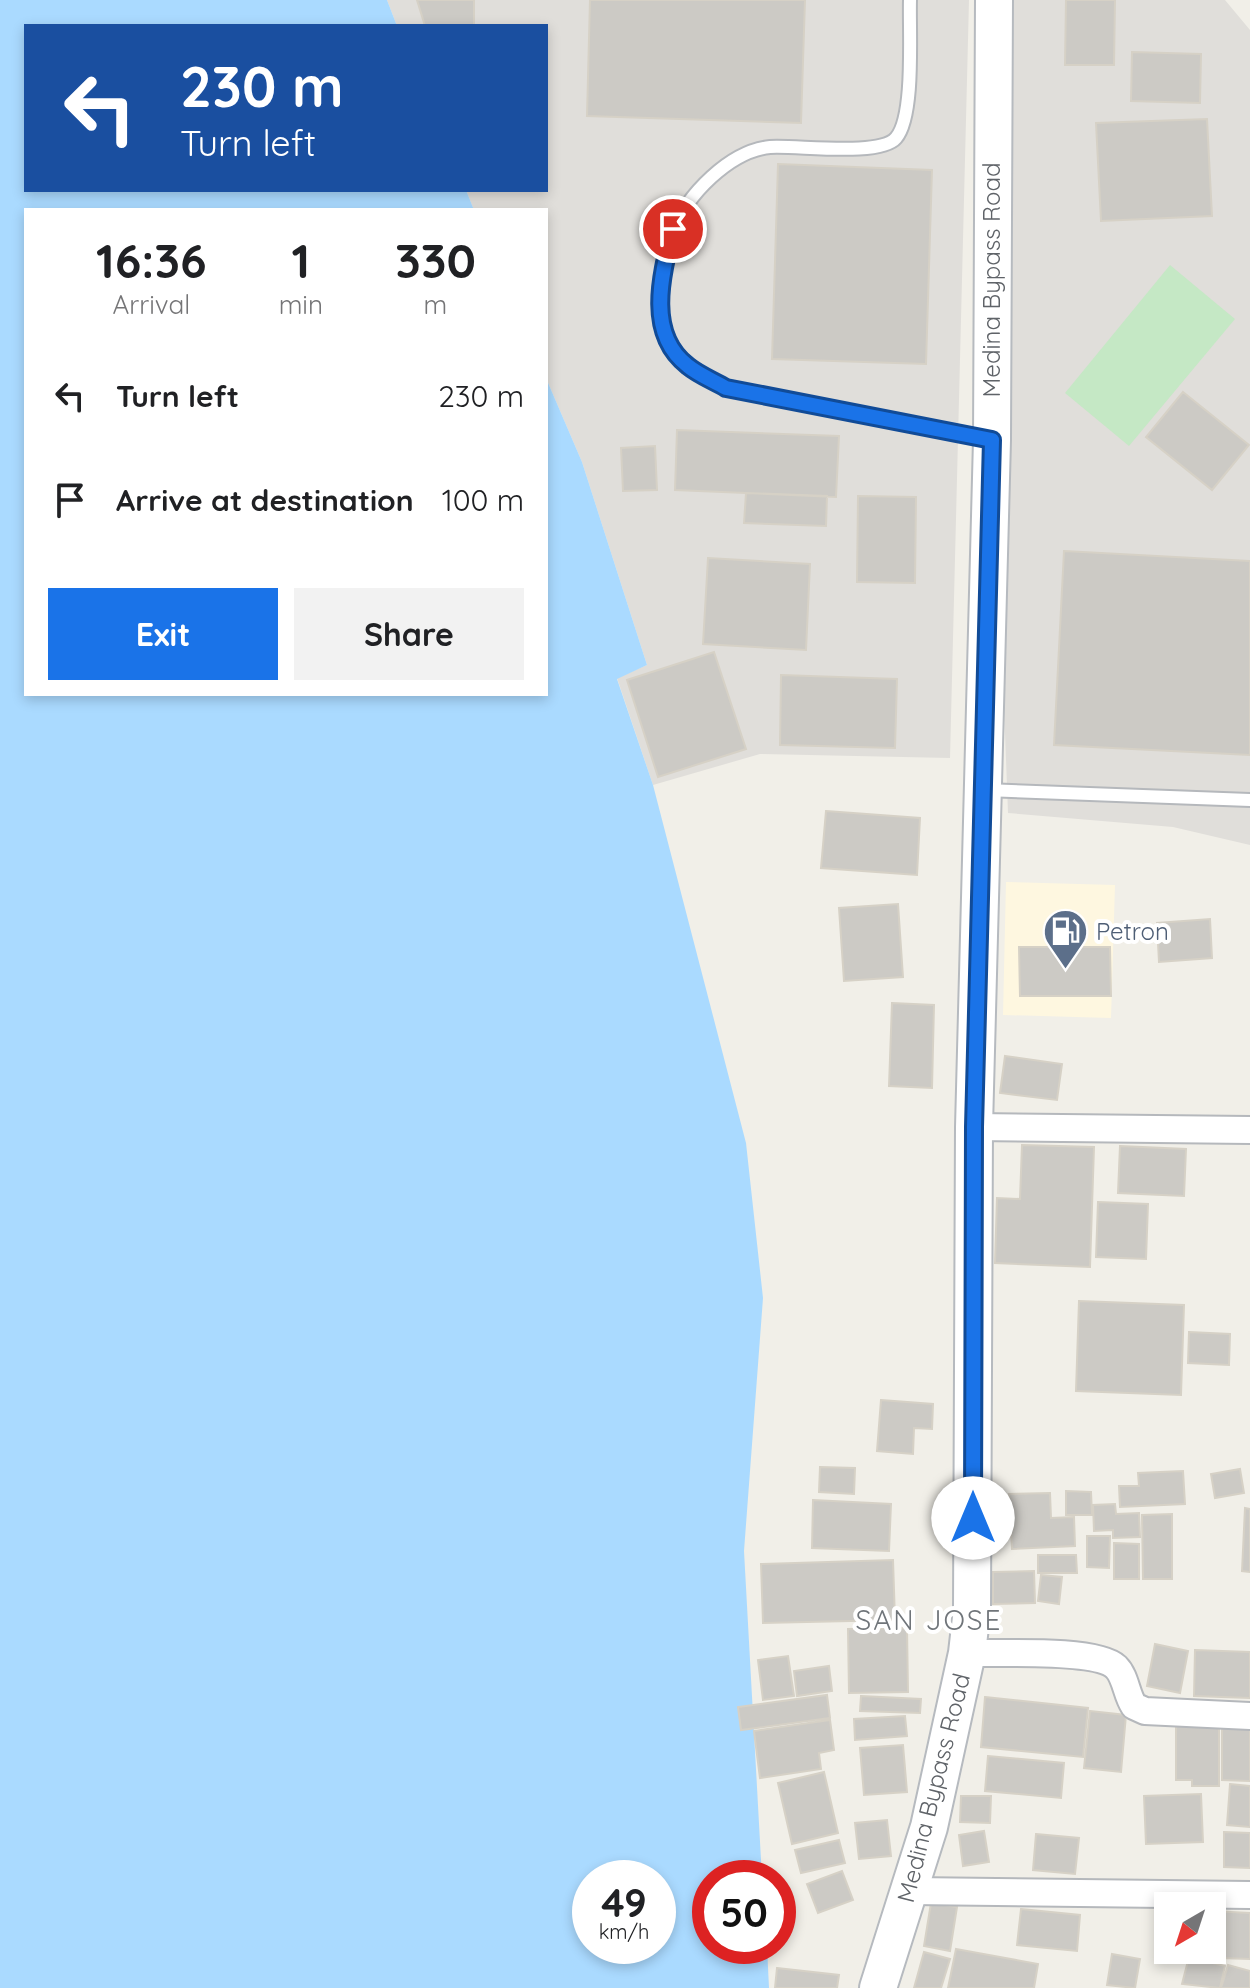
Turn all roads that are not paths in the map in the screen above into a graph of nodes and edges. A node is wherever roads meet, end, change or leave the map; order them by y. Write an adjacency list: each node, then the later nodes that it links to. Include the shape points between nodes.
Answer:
1 (910, 0): 3 (lane, via 906,109 894,141 876,147 768,147 734,159 701,188 673,229 661,277 662,329 671,349 688,366 726,388)
2 (994, 0): 3 (main road, Medina Bypass Road)
3 (992, 440): 4 (main road, Medina Bypass Road)
4 (985, 790): 5 (lane); 6 (main road, Medina Bypass Road)
5 (1250, 800)
6 (974, 1127): 7 (street); 8 (main road, Medina Bypass Road, via 972,1609)
7 (1250, 1130)
8 (967, 1653): 9 (street, via 1109,1661 1134,1706 1145,1711); 10 (main road, Medina Bypass Road)
9 (1250, 1716)
10 (911, 1891): 11 (street); 12 (main road, Medina Bypass Road)
11 (1250, 1895)
12 (878, 1988)

